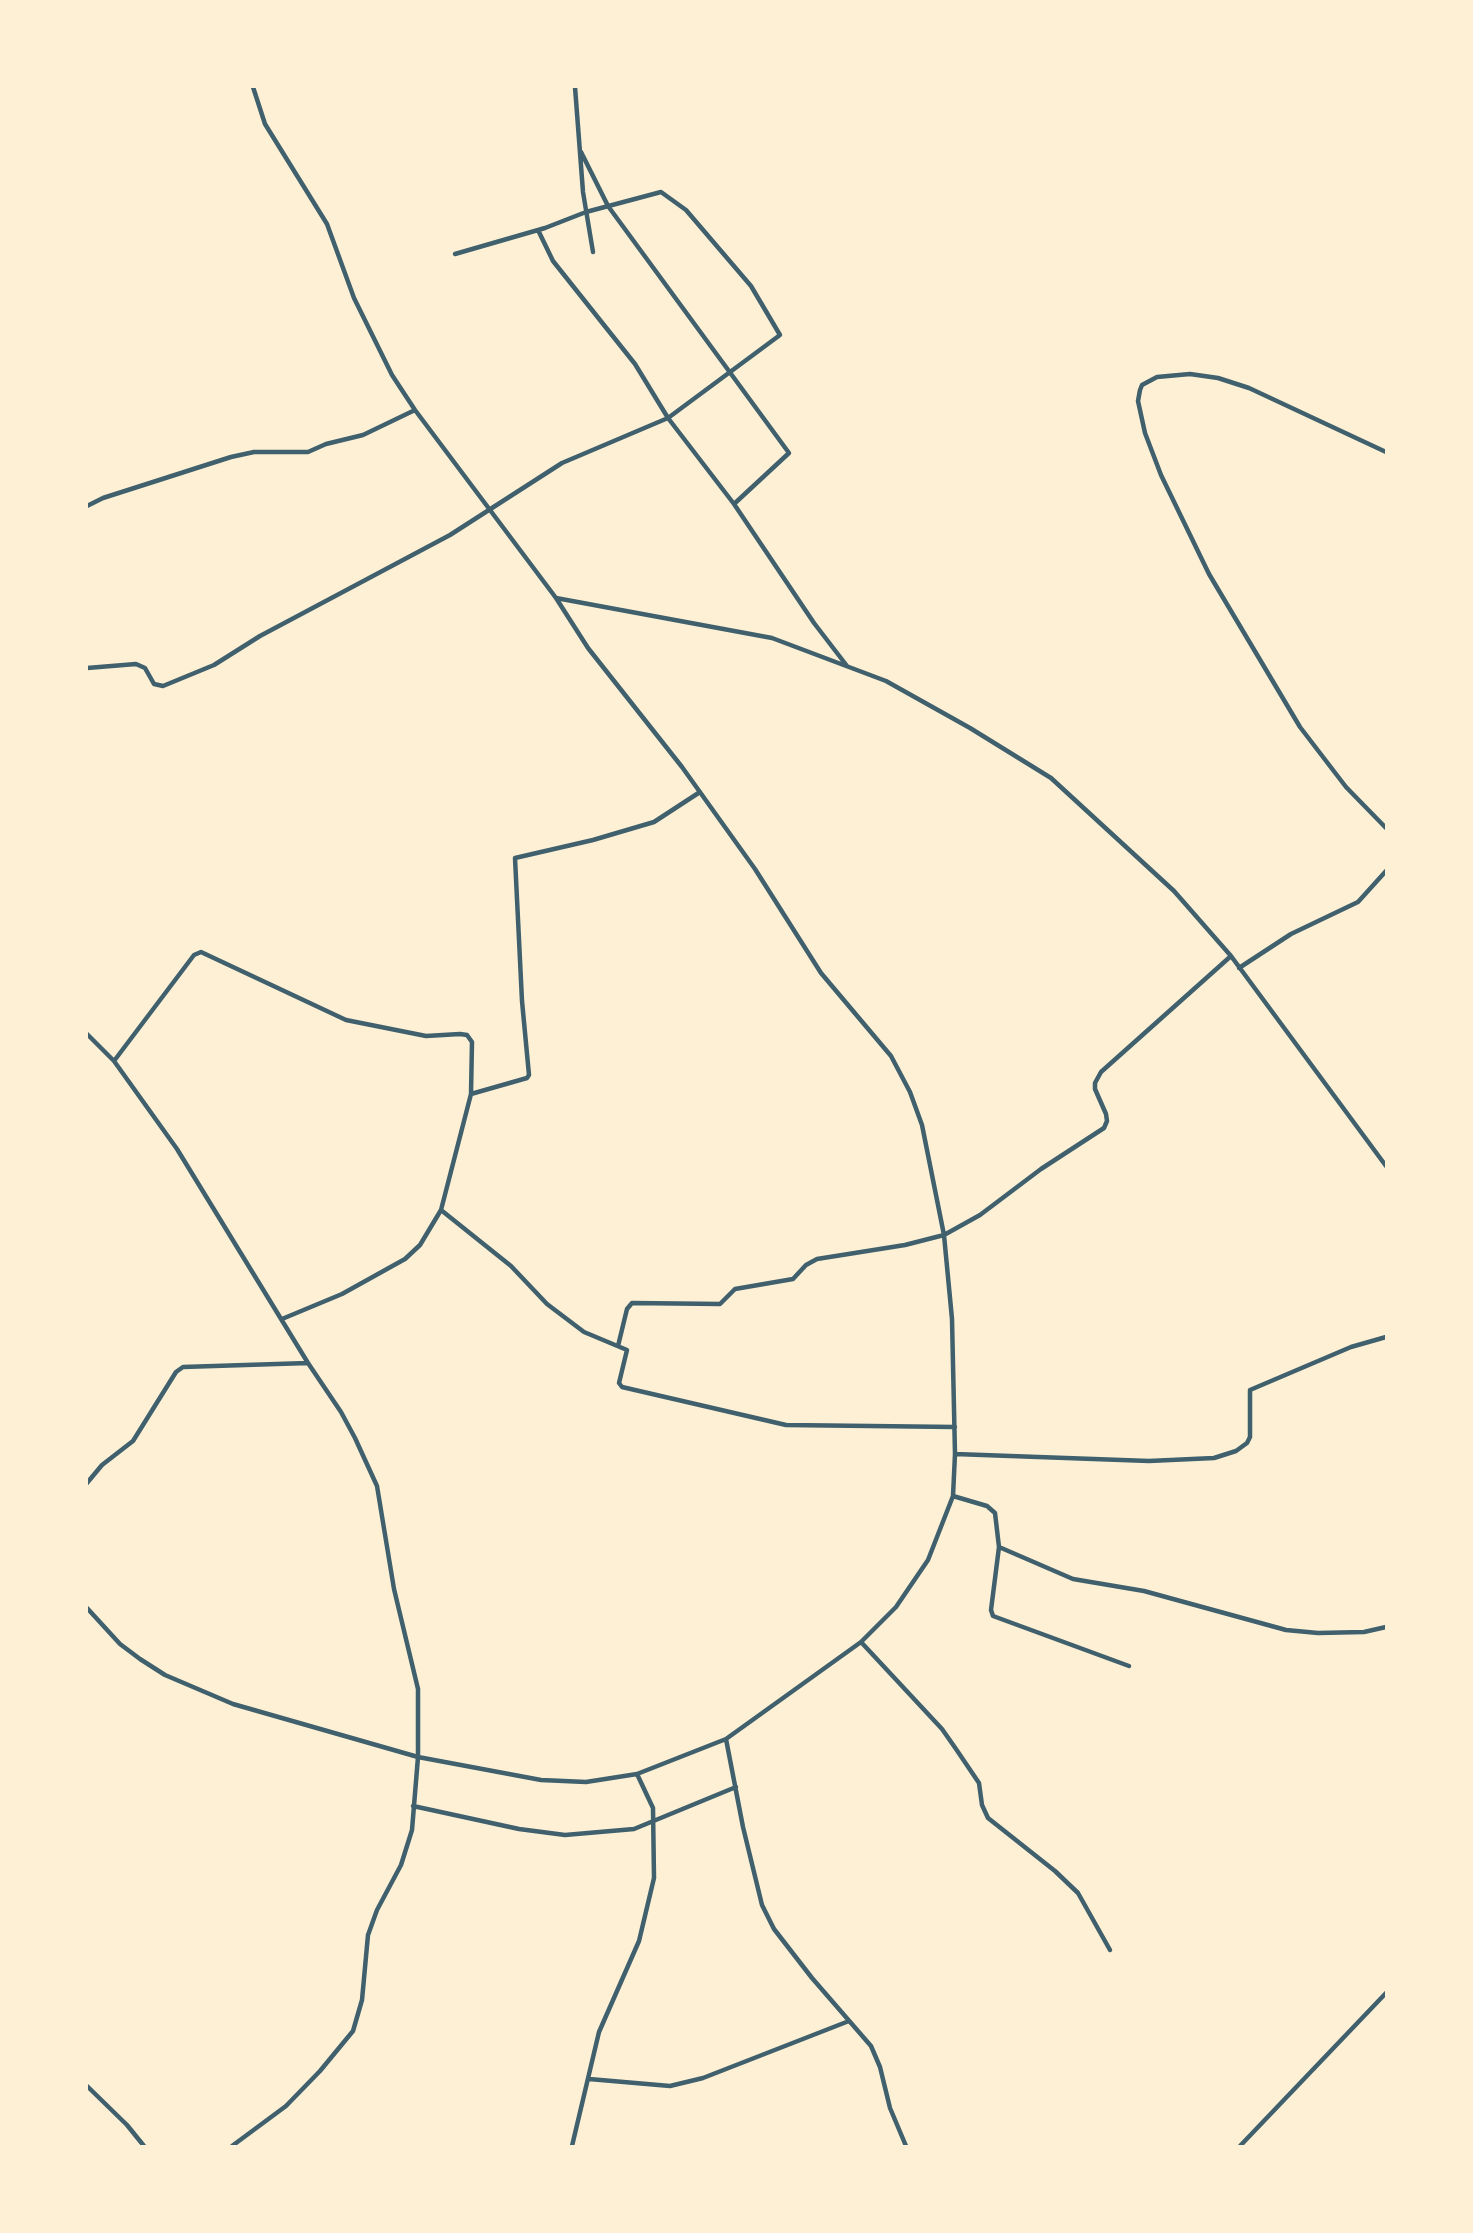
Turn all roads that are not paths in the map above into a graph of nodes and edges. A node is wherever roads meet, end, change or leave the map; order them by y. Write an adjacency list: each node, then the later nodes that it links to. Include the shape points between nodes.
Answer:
1 (253, 87): 10 (street, via 266,124 322,215 354,298 392,375)
2 (574, 87): 3 (street)
3 (581, 152): 4 (street); 5 (street)
4 (608, 206): 5 (street); 9 (street); 9 (street, via 661,192 686,210 751,286 780,335)
5 (586, 212): 6 (street); 7 (street)
6 (538, 230): 8 (street); 11 (street, via 553,261 635,364)
7 (593, 252)
8 (454, 254)
9 (730, 375): 11 (street); 13 (street, via 789,453)
10 (415, 410): 14 (street, via 363,435 308,452 254,452 231,457); 15 (street)
11 (668, 418): 13 (street); 15 (street, via 562,463)
12 (1386, 452): 20 (street, via 1249,388 1218,378 1190,374 1157,377 1140,390 1138,401 1145,433 1209,574 1300,727 1346,787)
13 (734, 504): 17 (street)
14 (87, 506)
15 (491, 510): 16 (street); 18 (street, via 214,665 168,685 154,684 144,668 136,664)
16 (556, 598): 17 (street, via 772,638); 19 (street, via 588,648)
17 (848, 667): 22 (street, via 886,681 1051,778 1174,891)
18 (87, 668)
19 (700, 792): 26 (street, via 654,822 514,858 530,1075); 29 (street, via 821,973 891,1056 922,1125)
20 (1386, 828)
21 (1386, 871): 23 (street, via 1358,902 1292,934)
22 (1231, 956): 23 (street); 29 (street, via 1101,1072 1095,1089 1106,1114 1104,1128 980,1215)
23 (1239, 968): 27 (street)
24 (87, 1034): 25 (street)
25 (114, 1060): 26 (street, via 194,955 201,952 346,1020 426,1036 467,1035 472,1042); 30 (street, via 177,1149)
26 (471, 1094): 28 (street)
27 (1386, 1166)
28 (441, 1210): 30 (street, via 420,1245 405,1259 342,1294); 32 (street, via 511,1266 547,1304 584,1332)
29 (944, 1235): 32 (street, via 817,1259 806,1264 794,1279 735,1289 720,1304 632,1304 627,1309); 34 (street, via 952,1319)
30 (282, 1319): 33 (street)
31 (1386, 1337): 35 (street, via 1351,1347 1250,1390 1247,1443 1214,1458 1149,1461)
32 (618, 1346): 34 (street, via 627,1350 619,1383 630,1390 786,1425)
33 (308, 1363): 36 (street, via 183,1367 176,1372 133,1441 102,1465); 44 (street, via 341,1412 377,1486 394,1589 418,1689)
34 (955, 1428): 35 (street)
35 (955, 1454): 37 (street)
36 (87, 1483)
37 (953, 1496): 38 (street, via 987,1506 995,1513); 41 (street, via 928,1560 896,1607)
38 (999, 1547): 40 (street, via 1073,1579 1144,1591 1286,1630 1364,1632); 42 (street, via 993,1616)
39 (87, 1608): 44 (street, via 120,1644 165,1675 233,1704)
40 (1386, 1627)
41 (861, 1642): 43 (street); 49 (street, via 942,1729 979,1782 988,1818 1078,1893)
42 (1129, 1666)
43 (726, 1740): 45 (street); 46 (street)
44 (417, 1757): 45 (street, via 541,1780 586,1782); 47 (street)
45 (637, 1774): 48 (street)
46 (736, 1787): 48 (street); 51 (street, via 762,1905 781,1937)
47 (414, 1806): 48 (street, via 565,1835 634,1829); 55 (street, via 412,1830 401,1865 368,1935 362,2000 353,2031 286,2106)
48 (655, 1820): 52 (street, via 654,1878 639,1941 599,2032)
49 (1110, 1950)
50 (1386, 1993): 58 (street)
51 (849, 2021): 52 (street, via 703,2078 670,2086); 57 (street, via 871,2046)
52 (589, 2079): 56 (street)
53 (87, 2086): 54 (street)
54 (144, 2146)
55 (232, 2146)
56 (572, 2146)
57 (906, 2146)
58 (1240, 2146)

